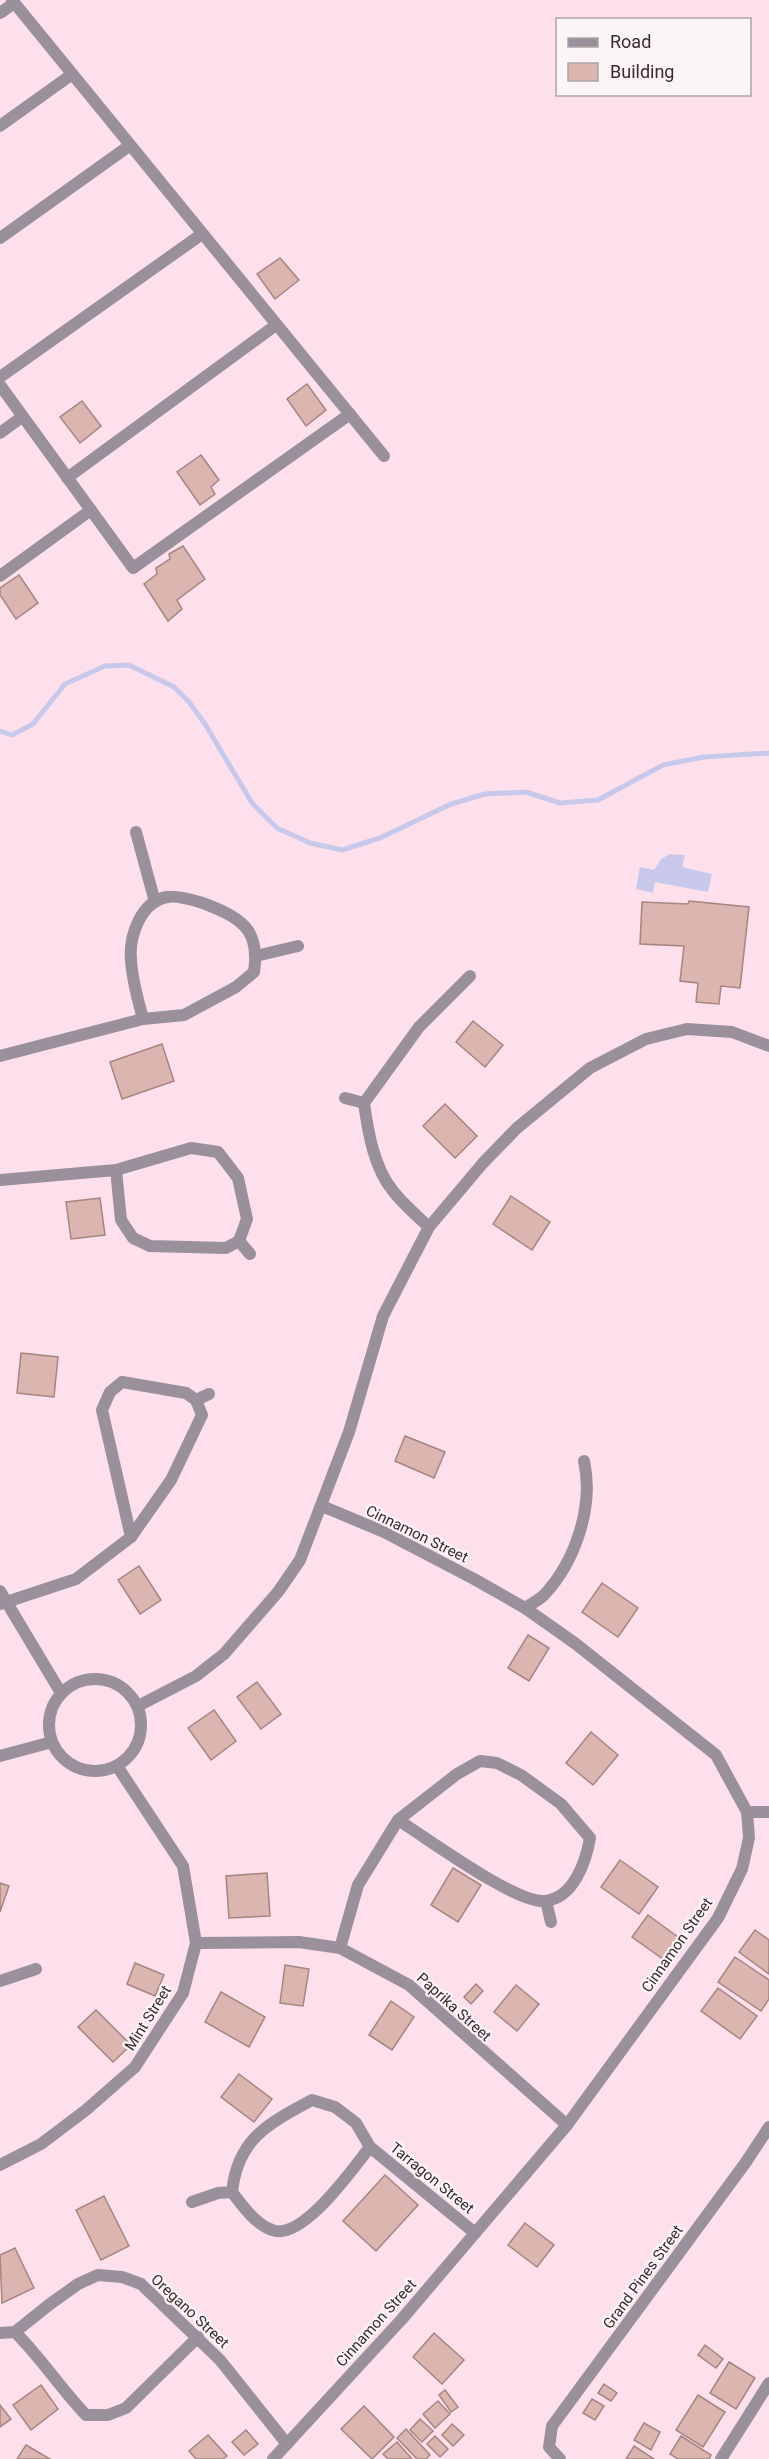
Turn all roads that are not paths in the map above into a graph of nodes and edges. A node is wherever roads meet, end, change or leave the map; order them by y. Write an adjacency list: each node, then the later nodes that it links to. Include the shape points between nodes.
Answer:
1 (13, 1): 2 (street); 3 (street)
2 (0, 12)
3 (71, 75): 4 (street); 5 (street)
4 (0, 126)
5 (129, 146): 6 (street); 7 (street)
6 (202, 234): 8 (street); 9 (street)
7 (0, 238)
8 (276, 325): 11 (street); 15 (street)
9 (0, 377)
10 (0, 385): 12 (street)
11 (351, 414): 14 (street); 16 (street, via 133,568)
12 (22, 417): 13 (street); 15 (street)
13 (0, 433)
14 (384, 456)
15 (67, 478): 16 (street)
16 (91, 510): 17 (street)
17 (0, 576)
18 (136, 832): 19 (street)
19 (155, 902): 21 (street, via 168,896 224,911 249,931); 23 (street, via 139,920 132,946)
20 (298, 946): 21 (street)
21 (256, 956): 23 (street, via 254,972 236,987 184,1016)
22 (470, 976): 27 (street, via 419,1028)
23 (143, 1019): 25 (street)
24 (769, 1046): 30 (street, via 732,1032 687,1029 645,1039 590,1068 517,1128)
25 (0, 1056)
26 (345, 1098): 27 (street)
27 (364, 1103): 30 (street, via 380,1168 392,1190)
28 (116, 1170): 29 (street); 31 (street, via 121,1221 133,1238 150,1246 226,1248); 31 (street, via 191,1148 218,1152 238,1178 243,1199 247,1219)
29 (0, 1180)
30 (429, 1227): 36 (street, via 383,1317)
31 (238, 1241): 32 (street)
32 (250, 1254)
33 (209, 1394): 34 (street)
34 (196, 1400): 37 (street, via 202,1415 171,1480); 37 (street, via 186,1393 122,1382 110,1392 102,1410)
35 (584, 1461): 39 (street, via 588,1494 570,1557 544,1595)
36 (322, 1506): 39 (street, Cinnamon Street, via 384,1533); 41 (street, via 300,1560 278,1592 224,1654 196,1676)
37 (131, 1537): 38 (street, via 76,1579)
38 (2, 1599): 40 (street)
39 (525, 1608): 45 (street, Cinnamon Street, via 716,1755)
40 (61, 1693): 41 (street, via 73,1683 103,1679 129,1693); 42 (street, via 49,1716)
41 (138, 1706): 44 (street, via 141,1733 128,1758)
42 (52, 1742): 43 (street); 44 (street, via 67,1762 79,1769 92,1772)
43 (0, 1756)
44 (117, 1766): 50 (street, Mint Street, via 183,1866)
45 (747, 1812): 46 (street); 54 (street, Cinnamon Street, via 749,1838 742,1869 718,1918)
46 (769, 1812)
47 (398, 1820): 48 (street, via 519,1897); 48 (street, via 480,1761 497,1763 521,1776 561,1804 590,1838 586,1861 566,1892); 51 (street, via 358,1885)
48 (546, 1901): 49 (street)
49 (552, 1922)
50 (196, 1943): 51 (street, Paprika Street, via 298,1942); 57 (street, Mint Street, via 183,1993 135,2067 41,2144)
51 (340, 1948): 54 (street, Paprika Street, via 409,1985)
52 (36, 1969): 53 (street)
53 (0, 1981)
54 (567, 2125): 60 (street, Cinnamon Street)
55 (769, 2127): 67 (street, Grand Pines Street, via 552,2426 549,2447)
56 (370, 2147): 58 (street, Tarragon Street, via 321,2205 288,2232 272,2231); 58 (street, Tarragon Street, via 356,2123 335,2107 312,2100 260,2129 243,2152); 60 (street, Tarragon Street)
57 (0, 2165)
58 (232, 2192): 59 (street)
59 (192, 2202)
60 (475, 2233): 65 (street, Cinnamon Street)
61 (15, 2332): 62 (street); 63 (street, Oregano Street, via 69,2291 98,2275 141,2284); 63 (street, via 86,2415 108,2415 126,2408)
62 (0, 2333)
63 (198, 2337): 65 (street, Oregano Street)
64 (769, 2383): 68 (street)
65 (287, 2444): 66 (street, Cinnamon Street)
66 (273, 2459)
67 (560, 2459)
68 (720, 2459)

